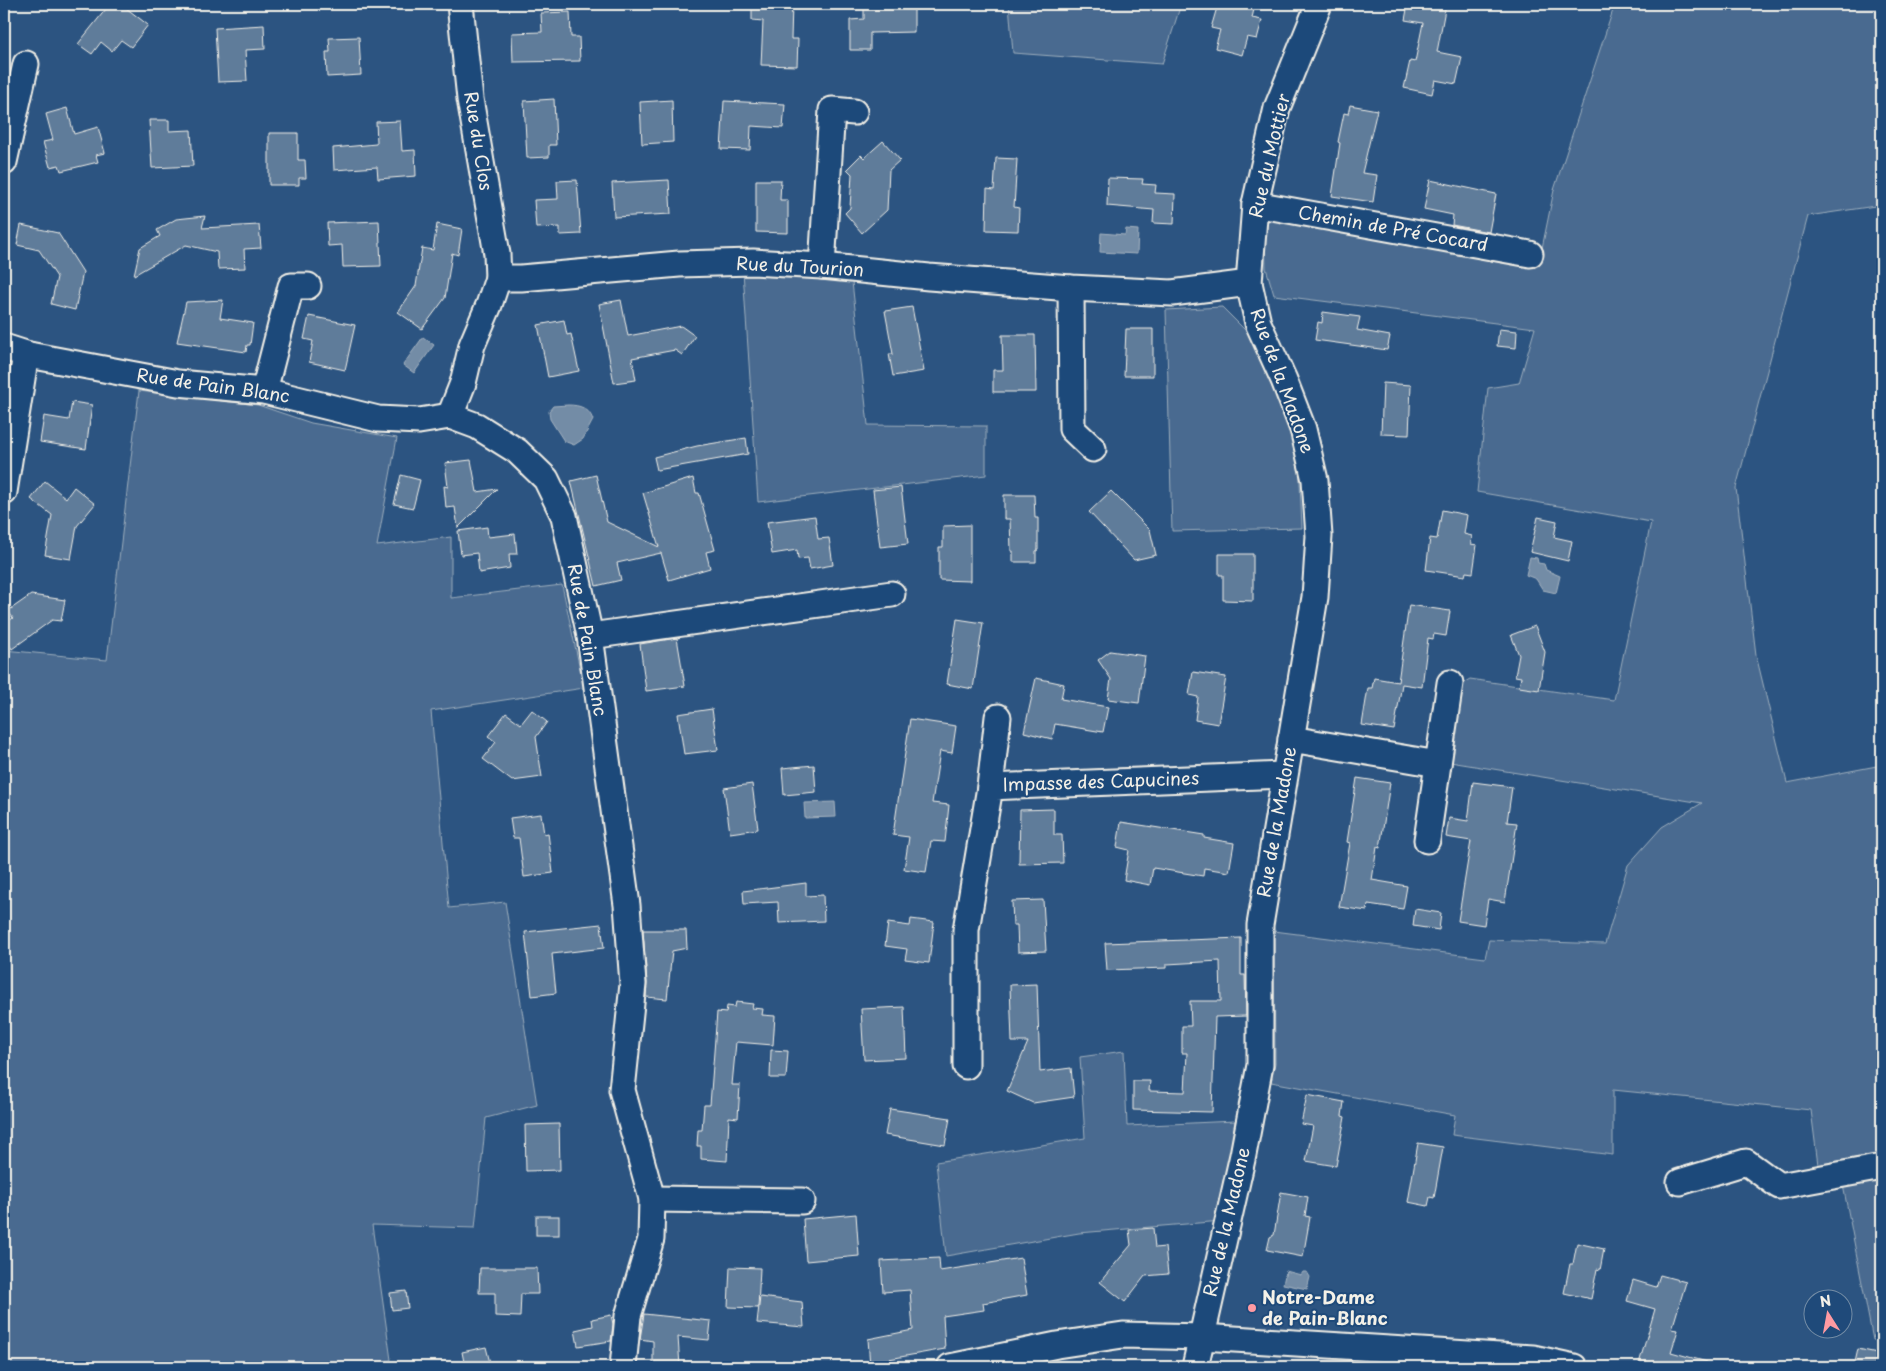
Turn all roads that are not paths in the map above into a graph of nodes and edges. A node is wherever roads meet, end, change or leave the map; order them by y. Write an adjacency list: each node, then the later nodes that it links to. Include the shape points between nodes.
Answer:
1 (460, 4): 9 (street, Rue du Clos, via 470,99 497,254)
2 (1318, 4): 6 (street, Rue du Mottier, via 1278,108)
3 (26, 64): 5 (street)
4 (854, 112): 8 (street, via 832,110)
5 (4, 162)
6 (1256, 204): 7 (street, Chemin de Pré Cocard); 10 (street, Rue du Mottier)
7 (1530, 254)
8 (822, 266): 9 (street, Rue du Tourion, via 753,262 679,264); 12 (street, Rue du Tourion)
9 (498, 278): 16 (street, via 472,344 463,383)
10 (1249, 283): 12 (street, Rue du Tourion, via 1172,294); 23 (street, Rue de la Madone, via 1258,323 1303,429 1315,480 1319,536 1315,597)
11 (308, 286): 15 (street, via 291,286)
12 (1071, 288): 17 (street, via 1072,429)
13 (4, 347): 14 (street, Rue de Pain Blanc)
14 (29, 354): 15 (street, Rue de Pain Blanc, via 178,384); 18 (street, via 24,366)
15 (264, 390): 16 (street, Rue de Pain Blanc, via 378,419 419,421)
16 (450, 416): 20 (street, Rue de Pain Blanc, via 478,426 517,451 546,479 564,516)
17 (1093, 449)
18 (4, 492)
19 (892, 594): 20 (street)
20 (590, 636): 31 (street, Rue de Pain Blanc, via 628,915 633,984 622,1090)
21 (1450, 683): 24 (street)
22 (998, 718): 26 (street)
23 (1291, 739): 24 (street); 25 (street, Rue de la Madone)
24 (1438, 764): 27 (street)
25 (1284, 775): 26 (street, Impasse des Capucines); 33 (street, Rue de la Madone, via 1260,925 1260,1065)
26 (990, 787): 28 (street, Impasse des Capucines, via 966,930)
27 (1426, 840)
28 (966, 1066)
29 (1882, 1167): 30 (street, via 1779,1186 1746,1162)
30 (1680, 1182)
31 (652, 1199): 32 (street); 34 (street, Rue de Pain Blanc, via 651,1239 628,1316)
32 (802, 1201)
33 (1202, 1337): 35 (street, via 1123,1335 1057,1344); 36 (street, Rue de la Madone); 37 (street, via 1533,1358)
34 (623, 1367)
35 (950, 1367)
36 (1195, 1367)
37 (1574, 1367)

